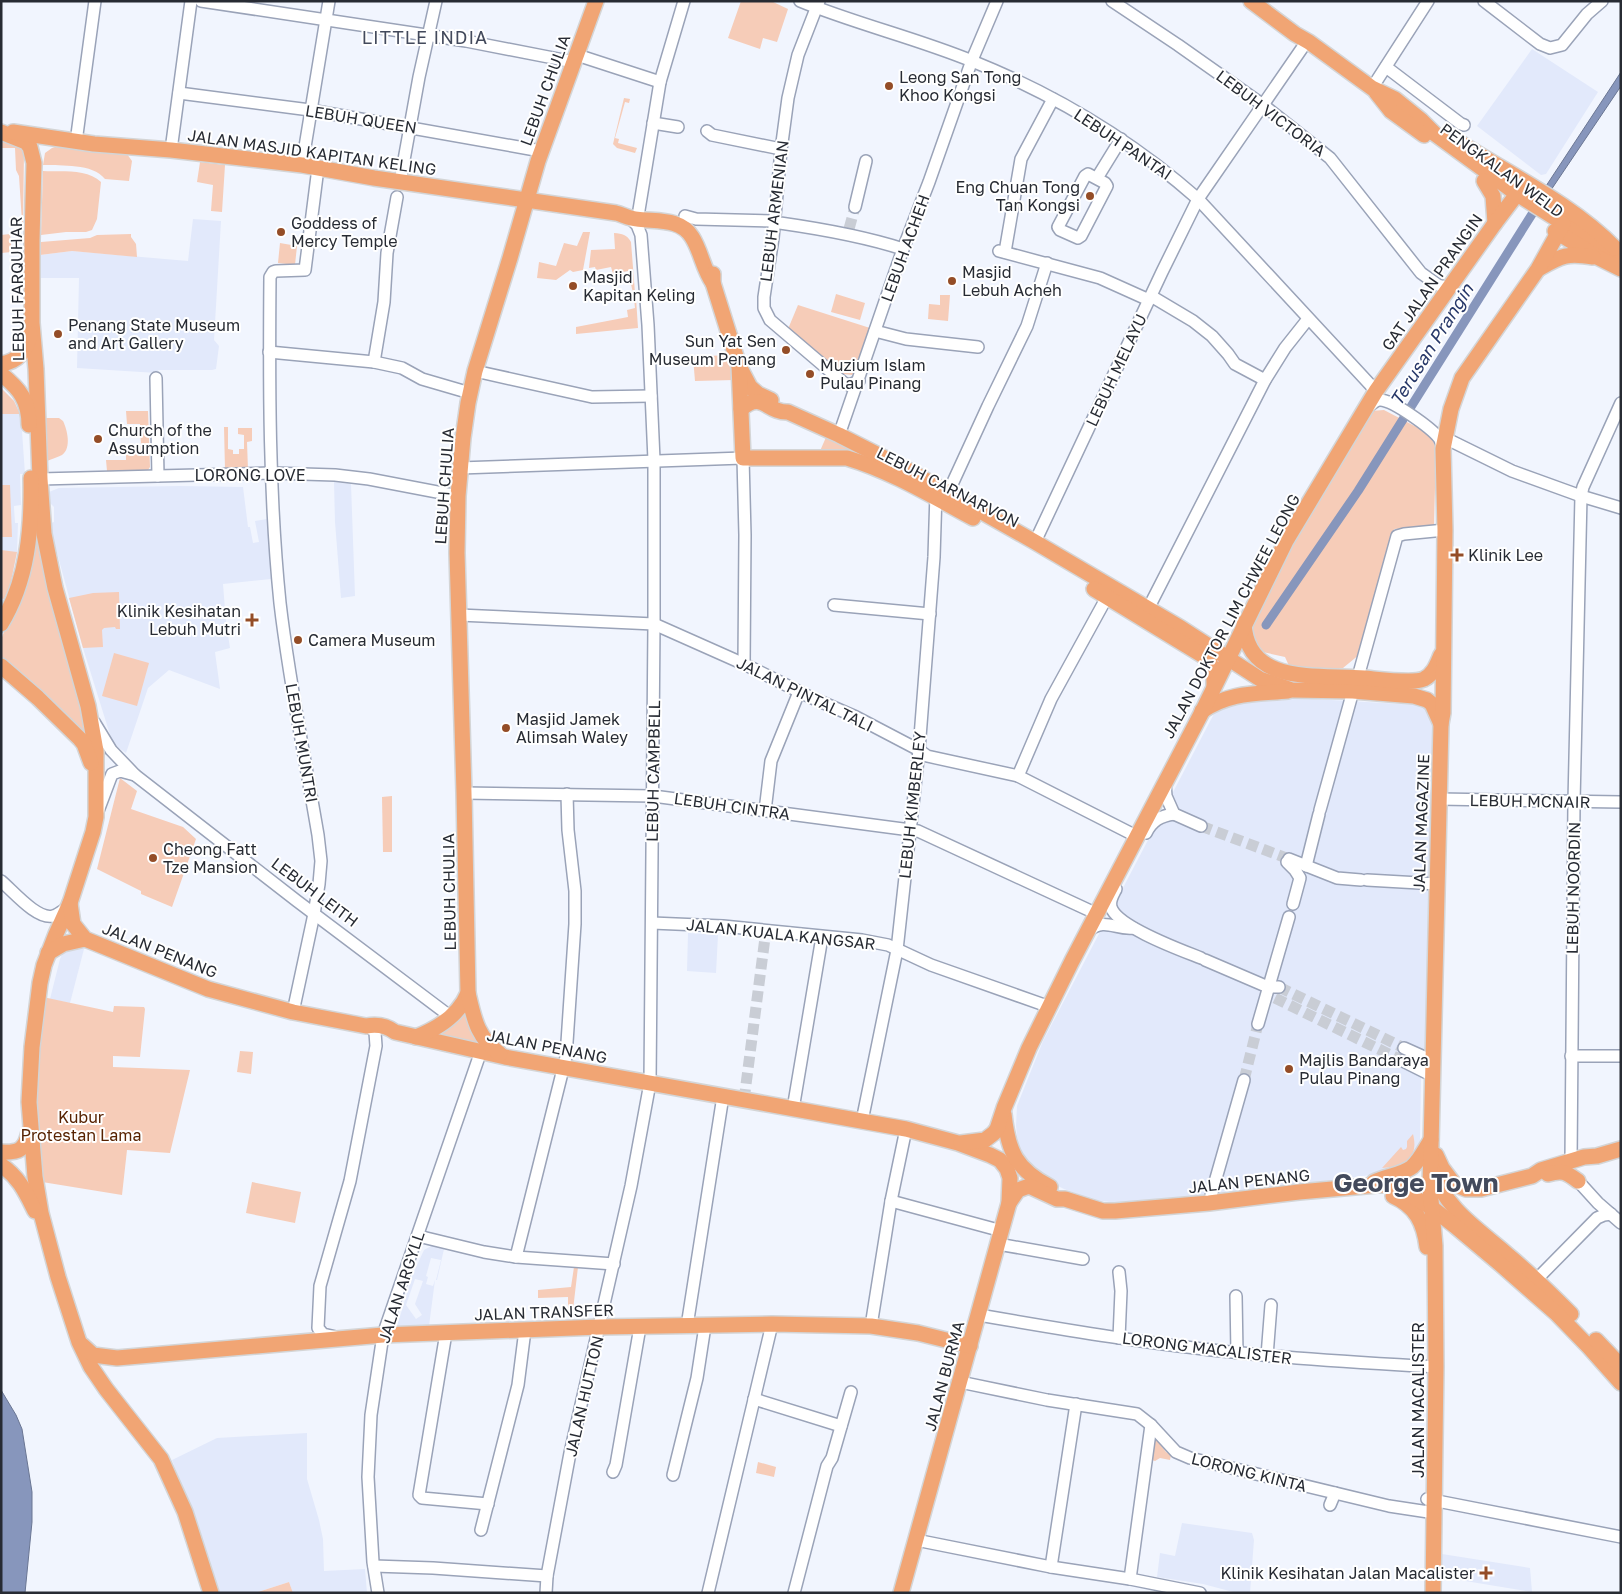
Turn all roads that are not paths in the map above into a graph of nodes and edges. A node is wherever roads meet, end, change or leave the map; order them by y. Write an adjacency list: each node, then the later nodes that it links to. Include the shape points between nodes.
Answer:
1 (95, 1): 35 (street)
2 (191, 1): 24 (street)
3 (201, 1): 16 (street)
4 (329, 1): 16 (street)
5 (436, 1): 17 (street)
6 (596, 1): 19 (main road, LEBUH CHULIA)
7 (684, 1): 22 (street)
8 (800, 1): 15 (street, LEBUH PANTAI)
9 (997, 1): 20 (street, LEBUH ACHEH)
10 (1112, 1): 26 (street, LEBUH VICTORIA)
11 (1251, 1): 18 (main road, PENGKALAN WELD)
12 (1428, 1): 21 (street)
13 (1484, 1): 14 (street, via 1540,44 1550,48 1562,45)
14 (1602, 1)
15 (818, 4): 20 (street, LEBUH PANTAI); 36 (street, LEBUH ARMENIAN, via 795,63)
16 (325, 20): 17 (street); 27 (street)
17 (428, 36): 19 (street); 30 (street)
18 (1307, 41): 23 (main road, PENGKALAN WELD); 26 (street, LEBUH MELAYU)
19 (575, 58): 22 (street); 38 (main road, LEBUH CHULIA)
20 (972, 60): 25 (street, LEBUH PANTAI); 57 (street, LEBUH ACHEH)
21 (1386, 67): 23 (street); 29 (street)
22 (660, 82): 28 (street)
23 (1372, 88): 44 (main road, PENGKALAN WELD, via 1391,111); 47 (main road, PENGKALAN WELD, via 1395,99 1435,134)
24 (179, 94): 27 (street, LEBUH QUEEN); 37 (street)
25 (1054, 99): 34 (street, LEBUH PANTAI); 60 (street, via 1021,159 1002,251)
26 (1263, 105): 48 (street, LEBUH MELAYU); 64 (street, LEBUH VICTORIA, via 1330,158 1421,273 1438,285)
27 (310, 110): 30 (street, LEBUH QUEEN); 41 (street)
28 (653, 123): 31 (street); 52 (street)
29 (1464, 125)
30 (410, 127): 38 (street, LEBUH QUEEN); 45 (street)
31 (678, 127)
32 (1, 131): 35 (main road, JALAN MASJID KAPITAN KELING); 40 (main road, LEBUH FARQUHAR, via 26,142)
33 (707, 131): 36 (street, via 712,135)
34 (1121, 140): 43 (street); 48 (street, LEBUH PANTAI)
35 (76, 142): 37 (main road, JALAN MASJID KAPITAN KELING); 40 (main road, via 48,146 40,151)
36 (781, 149): 54 (street, LEBUH ARMENIAN)
37 (171, 150): 41 (main road, JALAN MASJID KAPITAN KELING)
38 (541, 151): 49 (main road, LEBUH CHULIA)
39 (866, 160): 50 (street)
40 (34, 163): 67 (main road, LEBUH FARQUHAR)
41 (302, 165): 42 (main road, JALAN MASJID KAPITAN KELING)
42 (318, 168): 45 (main road, JALAN MASJID KAPITAN KELING); 70 (street, LEBUH MUNTRI, via 304,270 276,271 270,278)
43 (1097, 178): 43 (street, via 1107,186 1081,236 1076,238 1060,230 1058,225 1085,176)
44 (1484, 180): 47 (main road, PENGKALAN WELD); 55 (main road, via 1493,196)
45 (400, 182): 49 (main road, JALAN MASJID KAPITAN KELING)
46 (397, 197): 71 (street)
47 (1522, 198): 51 (main road, PENGKALAN WELD); 51 (main road, PENGKALAN WELD); 55 (main road, GAT JALAN PRANGIN)
48 (1198, 199): 65 (street, LEBUH MELAYU); 66 (street, LEBUH PANTAI)
49 (526, 200): 52 (main road, JALAN MASJID KAPITAN KELING); 74 (main road, LEBUH CHULIA)
50 (854, 207)
51 (1546, 211): 56 (main road, PENGKALAN WELD); 58 (main road, PENGKALAN WELD, via 1602,235)
52 (629, 214): 53 (main road, JALAN MASJID KAPITAN KELING); 63 (main road, JALAN MASJID KAPITAN KELING, via 672,223 688,231); 82 (street, LEBUH CAMPBELL, via 638,224 641,235)
53 (685, 216): 54 (street, JALAN MASJID KAPITAN KELING); 63 (main road, via 701,239)
54 (775, 221): 57 (street, JALAN MASJID KAPITAN KELING, via 849,232); 79 (street, LEBUH ARMENIAN, via 764,297 767,316)
55 (1495, 222): 64 (main road, GAT JALAN PRANGIN)
56 (1561, 229): 58 (main road, PENGKALAN WELD); 59 (main road, PENGKALAN WELD); 61 (main road, JALAN MAGAZINE)
57 (903, 250): 68 (street, LEBUH ACHEH)
58 (1620, 252)
59 (1597, 257): 61 (main road, via 1569,254); 62 (main road, PENGKALAN WELD)
60 (1048, 263): 65 (street, via 1100,278); 96 (street, via 1027,326)
61 (1538, 269): 89 (main road, JALAN MAGAZINE, via 1462,378)
62 (1621, 269)
63 (713, 283): 73 (main road)
64 (1450, 288): 80 (main road, GAT JALAN PRANGIN)
65 (1150, 298): 77 (street, via 1193,321 1212,336 1235,364); 101 (street, LEBUH MELAYU)
66 (1308, 319): 77 (street); 80 (street, LEBUH PANTAI)
67 (32, 323): 72 (main road, via 29,341 21,356); 95 (main road, LEBUH FARQUHAR)
68 (876, 331): 69 (street, via 906,340); 78 (street, LEBUH ACHEH)
69 (978, 347)
70 (269, 352): 71 (street); 93 (street, LEBUH MUNTRI)
71 (374, 362): 81 (street, via 402,368 422,379)
72 (1, 364)
73 (738, 366): 86 (main road); 87 (main road, LEBUH CARNARVON, via 755,392 783,406)
74 (475, 371): 81 (main road, LEBUH CHULIA); 82 (street, via 592,397)
75 (1, 374): 107 (main road, via 20,393 28,407 31,483 27,552 16,594)
76 (156, 378): 94 (street)
77 (1265, 380): 104 (street)
78 (859, 381): 79 (street); 85 (street, LEBUH ACHEH)
79 (844, 384): 85 (street)
80 (1376, 391): 84 (main road, JALAN DOKTOR LIM CHWEE LEONG)
81 (470, 393): 92 (main road, LEBUH CHULIA)
82 (651, 396): 91 (street, LEBUH CAMPBELL)
83 (1621, 403): 98 (street, LEBUH NOORDIN)
84 (1366, 408): 89 (street, via 1382,400 1407,412 1434,432); 108 (main road, JALAN DOKTOR LIM CHWEE LEONG, via 1286,541)
85 (849, 409): 88 (street, LEBUH ACHEH)
86 (741, 410): 87 (main road, LEBUH CARNARVON, via 758,401); 90 (main road)
87 (788, 412): 88 (main road, LEBUH CARNARVON)
88 (839, 435): 96 (main road, LEBUH CARNARVON)
89 (1444, 444): 98 (street); 100 (main road, JALAN MAGAZINE)
90 (743, 458): 91 (street, LEBUH CARNARVON); 96 (main road, LEBUH CARNARVON, via 847,458); 112 (street)
91 (654, 460): 92 (street, LEBUH CARNARVON); 109 (street, LEBUH CAMPBELL)
92 (460, 468): 97 (main road, LEBUH CHULIA)
93 (271, 473): 94 (street, LORONG LOVE); 97 (street, LORONG LOVE, via 350,476); 144 (street, LEBUH MUNTRI, via 285,638 321,861)
94 (158, 476): 95 (street, LORONG LOVE)
95 (40, 479): 119 (main road, LEBUH FARQUHAR, via 44,534 55,588)
96 (940, 492): 101 (main road, LEBUH CARNARVON); 102 (main road, LEBUH CARNARVON); 105 (street, LEBUH KIMBERLEY)
97 (458, 496): 106 (main road, LEBUH CHULIA)
98 (1581, 496): 99 (street); 130 (street, LEBUH NOORDIN)
99 (1621, 508)
100 (1445, 530): 110 (main road, JALAN MAGAZINE); 114 (street, via 1397,536)
101 (1035, 542): 104 (main road, LEBUH CARNARVON)
102 (1107, 597): 115 (main road, LEBUH CARNARVON, via 1207,658 1214,672); 123 (street, via 1051,699)
103 (834, 605): 105 (street)
104 (1148, 610): 111 (main road, LEBUH CARNARVON)
105 (930, 614): 121 (street, LEBUH KIMBERLEY)
106 (459, 616): 109 (street, JALAN PINTAL TALI); 126 (main road, LEBUH CHULIA)
107 (3, 619)
108 (1244, 623): 111 (main road, JALAN DOKTOR LIM CHWEE LEONG); 114 (main road, LEBUH CARNARVON, via 1248,645 1261,661 1278,671)
109 (654, 624): 112 (street, JALAN PINTAL TALI); 128 (street, LEBUH CAMPBELL)
110 (1444, 649): 114 (main road, LEBUH CARNARVON, via 1435,670 1426,679); 120 (main road, JALAN MAGAZINE, via 1444,713)
111 (1227, 658): 115 (main road, JALAN DOKTOR LIM CHWEE LEONG); 116 (main road, LEBUH CARNARVON, via 1260,679)
112 (744, 664): 117 (street, JALAN PINTAL TALI)
113 (1, 666): 125 (main road, via 84,744)
114 (1355, 684): 116 (main road, LEBUH CARNARVON); 120 (main road, LEBUH CARNARVON, via 1421,698 1432,704); 138 (street)
115 (1214, 687): 118 (main road, JALAN DOKTOR LIM CHWEE LEONG)
116 (1292, 690): 118 (main road, via 1231,697)
117 (798, 692): 121 (street, JALAN PINTAL TALI, via 856,717); 132 (street, via 771,761)
118 (1202, 712): 124 (main road, JALAN DOKTOR LIM CHWEE LEONG)
119 (91, 718): 122 (street, LEBUH LEITH, via 110,750); 125 (main road, LEBUH FARQUHAR, via 96,750)
120 (1441, 724): 129 (main road, JALAN MAGAZINE)
121 (919, 750): 123 (street, JALAN PINTAL TALI, via 927,756); 136 (street, LEBUH KIMBERLEY)
122 (135, 775): 134 (street, via 120,771 112,774); 144 (street, LEBUH LEITH)
123 (1018, 776): 137 (street, JALAN PINTAL TALI)
124 (1166, 780): 133 (street, via 1166,796); 137 (main road, JALAN DOKTOR LIM CHWEE LEONG)
125 (96, 783): 134 (main road, LEBUH FARQUHAR)
126 (464, 793): 127 (street, LEBUH CINTRA); 154 (main road, LEBUH CHULIA)
127 (567, 794): 128 (street, LEBUH CINTRA); 170 (street, via 575,924)
128 (653, 796): 132 (street, LEBUH CINTRA); 146 (street, LEBUH CAMPBELL)
129 (1439, 799): 130 (street, LEBUH MCNAIR); 140 (main road, JALAN MAGAZINE)
130 (1574, 802): 131 (street, LEBUH MCNAIR); 166 (street, LEBUH NOORDIN)
131 (1621, 802)
132 (766, 810): 136 (street, LEBUH CINTRA)
133 (1174, 814): 135 (street); 147 (street, via 1153,821 1149,826 1112,896 1113,910)
134 (96, 817): 142 (main road, LEBUH FARQUHAR)
135 (1201, 826)
136 (909, 829): 143 (street, LEBUH CINTRA); 151 (street, LEBUH KIMBERLEY)
137 (1136, 836): 143 (main road, JALAN DOKTOR LIM CHWEE LEONG)
138 (1306, 866): 140 (street, via 1337,878); 141 (street, via 1288,860 1300,878)
139 (1, 881): 142 (street, via 42,916 52,916)
140 (1437, 884): 171 (main road, JALAN MAGAZINE)
141 (1293, 904)
142 (68, 906): 150 (main road, JALAN PENANG, via 73,924); 152 (main road, LEBUH FARQUHAR)
143 (1095, 913): 148 (main road, JALAN DOKTOR LIM CHWEE LEONG)
144 (314, 914): 157 (street, LEBUH MUNTRI); 158 (street, LEBUH LEITH)
145 (1289, 917): 153 (street)
146 (652, 923): 149 (street, JALAN KUALA KANGSAR, via 723,926); 173 (street, LEBUH CAMPBELL)
147 (1133, 928): 148 (street, via 1101,924); 153 (street)
148 (1085, 934): 156 (main road, JALAN DOKTOR LIM CHWEE LEONG)
149 (822, 937): 151 (street, JALAN KUALA KANGSAR, via 862,940); 175 (street)
150 (85, 939): 152 (main road, JALAN PENANG, via 63,944); 157 (main road, JALAN PENANG, via 208,990)
151 (897, 950): 156 (street, JALAN KUALA KANGSAR); 177 (street, LEBUH KIMBERLEY)
152 (48, 953): 178 (main road, LEBUH FARQUHAR, via 40,983 33,1040)
153 (1274, 987): 155 (street); 159 (street)
154 (468, 993): 158 (main road); 168 (main road, LEBUH CHULIA, via 478,1030 489,1046)
155 (1275, 998)
156 (1050, 1007): 176 (main road, JALAN DOKTOR LIM CHWEE LEONG)
157 (293, 1012): 160 (main road, JALAN PENANG)
158 (451, 1017): 162 (main road)
159 (1258, 1024)
160 (368, 1026): 161 (main road, JALAN PENANG, via 388,1026); 163 (street, via 375,1032)
161 (395, 1032): 162 (main road, JALAN PENANG); 163 (street, via 382,1037)
162 (416, 1037): 165 (main road, JALAN PENANG)
163 (376, 1046): 211 (street, via 350,1181 320,1286)
164 (1404, 1048): 171 (street)
165 (481, 1051): 168 (main road, JALAN PENANG); 201 (street, JALAN ARGYLL)
166 (1571, 1056): 167 (street); 186 (street, LEBUH NOORDIN)
167 (1621, 1056)
168 (505, 1057): 170 (main road, JALAN PENANG)
169 (1403, 1061): 171 (street)
170 (564, 1068): 173 (main road, JALAN PENANG); 203 (street)
171 (1433, 1068): 180 (main road, JALAN MAGAZINE)
172 (1244, 1080): 195 (street)
173 (650, 1083): 174 (main road, JALAN PENANG); 205 (street, JALAN HUTTON)
174 (723, 1096): 175 (main road, JALAN PENANG); 213 (street)
175 (793, 1108): 177 (main road, JALAN PENANG)
176 (1004, 1108): 181 (main road, JALAN DOKTOR LIM CHWEE LEONG, via 997,1129 990,1137); 192 (main road, JALAN PENANG, via 1008,1140 1020,1165 1060,1192)
177 (862, 1121): 179 (main road, JALAN PENANG)
178 (30, 1126): 182 (main road, via 28,1139 22,1148 10,1153); 223 (main road, LEBUH FARQUHAR, via 41,1213)
179 (906, 1129): 181 (main road, JALAN PENANG); 193 (street)
180 (1432, 1138): 185 (main road, JALAN MAGAZINE); 189 (main road, via 1442,1168 1450,1181 1459,1187 1484,1189); 191 (main road, via 1412,1167)
181 (958, 1143): 188 (main road, JALAN PENANG, via 995,1157)
182 (1, 1152)
183 (1619, 1152): 184 (main road)
184 (1597, 1156): 186 (main road); 190 (main road, via 1579,1166)
185 (1430, 1159): 197 (main road, JALAN MAGAZINE); 207 (main road, via 1438,1185 1452,1206)
186 (1571, 1161): 189 (main road)
187 (1, 1165): 252 (main road, via 21,1184 36,1214 66,1326 84,1371 154,1462 178,1514)
188 (1007, 1168): 194 (main road, JALAN BURMA)
189 (1532, 1176): 190 (main road, via 1562,1172)
190 (1578, 1181): 196 (street)
191 (1366, 1186): 195 (main road, JALAN PENANG); 197 (main road, JALAN PENANG, via 1398,1188); 230 (main road, JALAN MACALISTER, via 1402,1200 1422,1222 1428,1250)
192 (1065, 1199): 194 (main road, JALAN PENANG, via 1025,1187 1018,1190); 195 (main road, JALAN PENANG, via 1109,1211)
193 (891, 1201): 202 (street); 215 (street)
194 (1009, 1203): 202 (main road, JALAN BURMA)
195 (1208, 1203)
196 (1598, 1203): 198 (street); 199 (street)
197 (1432, 1208): 230 (main road, JALAN MACALISTER, via 1435,1246); 232 (main road, JALAN PENANG, via 1556,1313)
198 (1611, 1214): 199 (street); 200 (street)
199 (1597, 1218): 207 (street)
200 (1621, 1223)
201 (418, 1236): 203 (street); 220 (street, JALAN ARGYLL)
202 (1000, 1238): 204 (street); 210 (main road, JALAN BURMA)
203 (516, 1257): 205 (street)
204 (1083, 1259)
205 (614, 1264): 216 (street, JALAN HUTTON)
206 (1119, 1272): 222 (street)
207 (1536, 1280): 229 (main road)
208 (1236, 1296): 226 (street)
209 (1271, 1305): 227 (street)
210 (979, 1315): 222 (street, LORONG MACALISTER); 225 (main road, JALAN BURMA)
211 (319, 1319): 221 (street, via 320,1331); 224 (street, via 308,1334)
212 (772, 1324): 214 (main road, JALAN TRANSFER); 215 (main road, JALAN TRANSFER); 235 (street)
213 (686, 1326): 214 (main road, JALAN TRANSFER); 217 (main road, JALAN TRANSFER)
214 (705, 1326): 240 (street, via 697,1378)
215 (871, 1326): 225 (main road, JALAN TRANSFER)
216 (600, 1327): 217 (main road, JALAN TRANSFER); 218 (main road, JALAN TRANSFER); 250 (street, JALAN HUTTON, via 570,1453)
217 (640, 1327): 239 (street)
218 (525, 1330): 219 (main road, JALAN TRANSFER); 242 (street, via 518,1385)
219 (446, 1333): 220 (main road, JALAN TRANSFER); 242 (street, via 419,1493 422,1498)
220 (383, 1335): 221 (main road, JALAN TRANSFER); 248 (street, JALAN ARGYLL, via 371,1415 368,1477)
221 (337, 1338): 224 (main road, JALAN TRANSFER)
222 (1119, 1338): 226 (street, LORONG MACALISTER)
223 (79, 1342): 228 (main road, JALAN TRANSFER, via 93,1355); 233 (main road, LEBUH FARQUHAR)
224 (290, 1343): 228 (main road, JALAN TRANSFER)
225 (970, 1346): 231 (main road, JALAN BURMA)
226 (1237, 1353): 227 (street, LORONG MACALISTER)
227 (1267, 1356): 230 (street, LORONG MACALISTER)
228 (117, 1358): 233 (main road, via 104,1368)
229 (1621, 1366)
230 (1432, 1367): 244 (main road, JALAN MACALISTER)
231 (960, 1382): 236 (street, LORONG KINTA); 247 (main road, JALAN BURMA)
232 (1621, 1383)
233 (103, 1384): 253 (main road, LEBUH FARQUHAR, via 161,1459 184,1512)
234 (851, 1392): 237 (street)
235 (754, 1399): 237 (street); 256 (street)
236 (1076, 1404): 238 (street, LORONG KINTA, via 1137,1414); 249 (street)
237 (841, 1426): 257 (street, via 827,1466)
238 (1152, 1426): 241 (street, LORONG KINTA, via 1176,1452 1190,1458); 251 (street)
239 (613, 1472)
240 (673, 1476)
241 (1335, 1493): 243 (street); 244 (street, LORONG KINTA, via 1389,1506)
242 (488, 1504): 245 (street)
243 (1330, 1505)
244 (1431, 1506): 246 (street, LORONG KINTA); 260 (main road, JALAN MACALISTER); 261 (main road, JALAN MACALISTER)
245 (481, 1530)
246 (1621, 1537)
247 (916, 1540): 249 (street); 258 (main road, JALAN BURMA)
248 (374, 1566): 250 (street); 254 (street, JALAN ARGYLL)
249 (1051, 1567): 251 (street)
250 (547, 1576): 255 (street, JALAN HUTTON)
251 (1130, 1579): 259 (street)
252 (204, 1593)
253 (211, 1593)
254 (378, 1593)
255 (546, 1593)
256 (708, 1593)
257 (794, 1593)
258 (901, 1593)
259 (1200, 1593)
260 (1426, 1593)
261 (1433, 1593)

